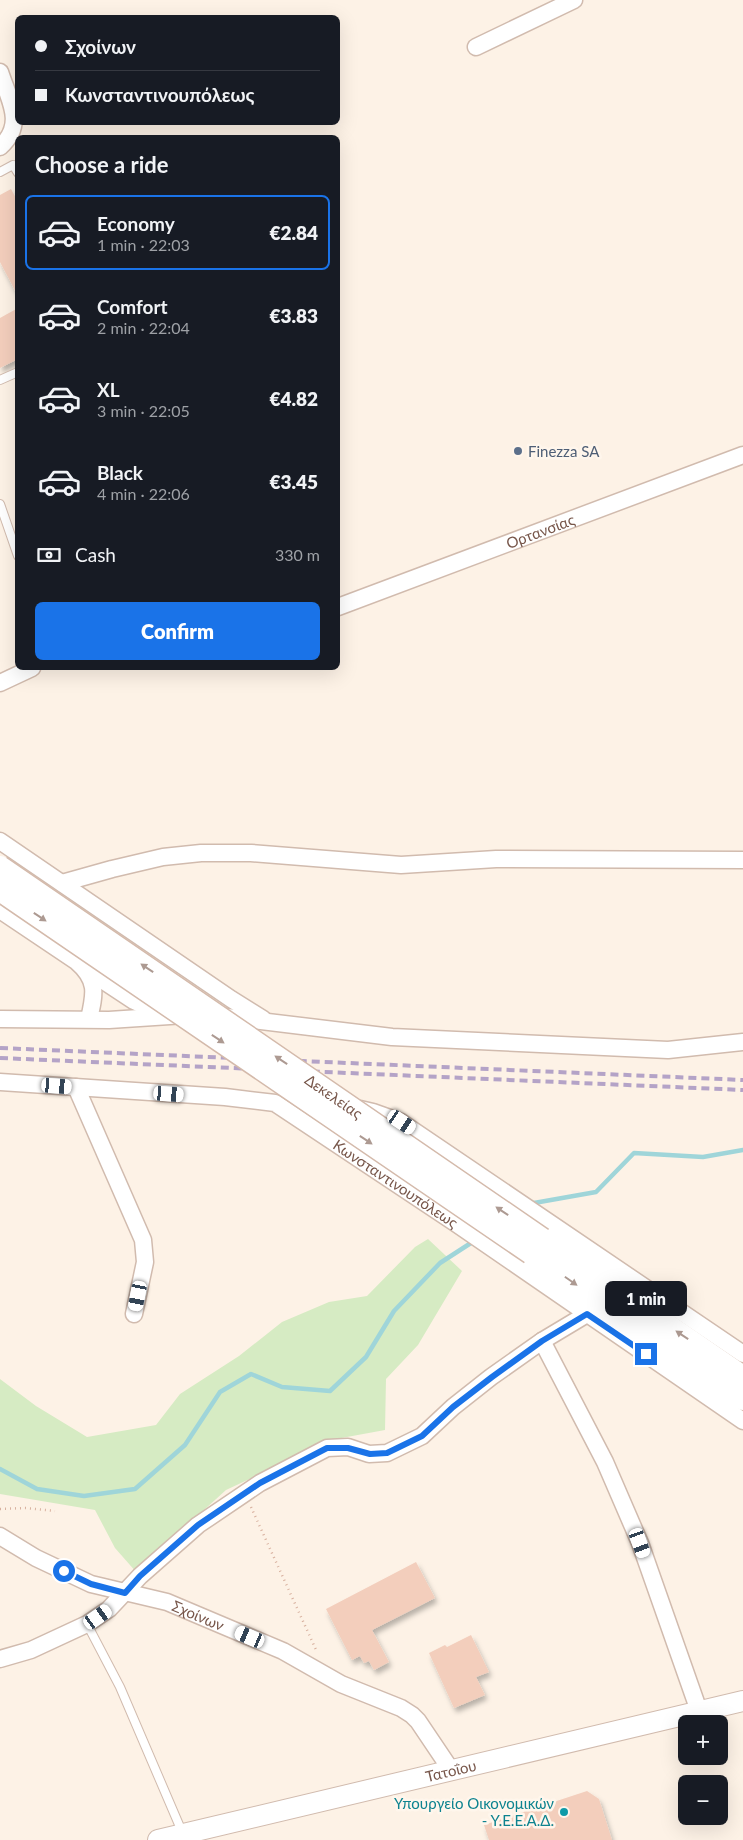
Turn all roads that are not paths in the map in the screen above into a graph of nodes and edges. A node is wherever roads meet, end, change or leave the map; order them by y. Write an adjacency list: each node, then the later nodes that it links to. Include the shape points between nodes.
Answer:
1 (574, 0): 2 (street)
2 (476, 47)
3 (0, 72): 4 (street, via 14,116)
4 (15, 138): 5 (street)
5 (0, 147)
6 (15, 168): 7 (lane, via 13,165)
7 (0, 172)
8 (15, 373): 9 (lane)
9 (0, 380)
10 (743, 455): 13 (street, Ορτανσίας)
11 (0, 504): 12 (lane)
12 (15, 547)
13 (340, 606)
14 (28, 670): 15 (street)
15 (0, 683)
16 (0, 841): 19 (street)
17 (743, 860): 19 (street, via 496,859 401,865 202,853 163,857)
18 (0, 867): 33 (main road, Δεκελείας, one-way to 18, bridge)
19 (62, 883): 26 (street)
20 (0, 890): 33 (main road, Δεκελείας, one-way to 33, bridge)
21 (0, 910): 22 (street)
22 (87, 970): 23 (street, via 134,1001); 25 (street, via 94,985)
23 (168, 1016): 25 (street); 26 (street, via 198,1014)
24 (0, 1018): 25 (street)
25 (89, 1019)
26 (266, 1020): 27 (street, via 392,1038 668,1050)
27 (743, 1042)
28 (0, 1082): 29 (street, Κωνσταντινουπόλεως)
29 (76, 1087): 30 (street, Κωνσταντινουπόλεως); 34 (street, via 144,1240 145,1262)
30 (275, 1103): 31 (street); 32 (street, Κωνσταντινουπόλεως)
31 (343, 1106): 32 (street); 33 (street, via 402,1122 505,1191)
32 (340, 1145): 35 (street, Κωνσταντινουπόλεως)
33 (542, 1238): 37 (street); 38 (main road, Δεκελείας, one-way to 33); 39 (main road, Δεκελείας, one-way to 39)
34 (134, 1314)
35 (587, 1314): 36 (street); 40 (street, Κωνσταντινουπόλεως)
36 (542, 1341): 42 (street, via 453,1407 422,1436 387,1453 327,1448 244,1492 198,1525); 46 (street, via 605,1462 640,1543)
37 (743, 1354)
38 (743, 1377)
39 (743, 1398)
40 (743, 1421)
41 (0, 1536): 42 (street, Σχοίνων, via 36,1558 91,1584)
42 (125, 1593): 43 (street); 47 (street, Σχοίνων, via 167,1602 283,1651 341,1684 401,1708 412,1714)
43 (87, 1624): 44 (street, via 31,1650); 48 (lane, via 120,1687)
44 (0, 1659)
45 (743, 1700): 46 (street, Τατοΐου)
46 (699, 1711): 47 (street, Τατοΐου)
47 (451, 1770): 48 (street, Τατοΐου)
48 (183, 1834): 49 (street, Τατοΐου)
49 (158, 1840)

